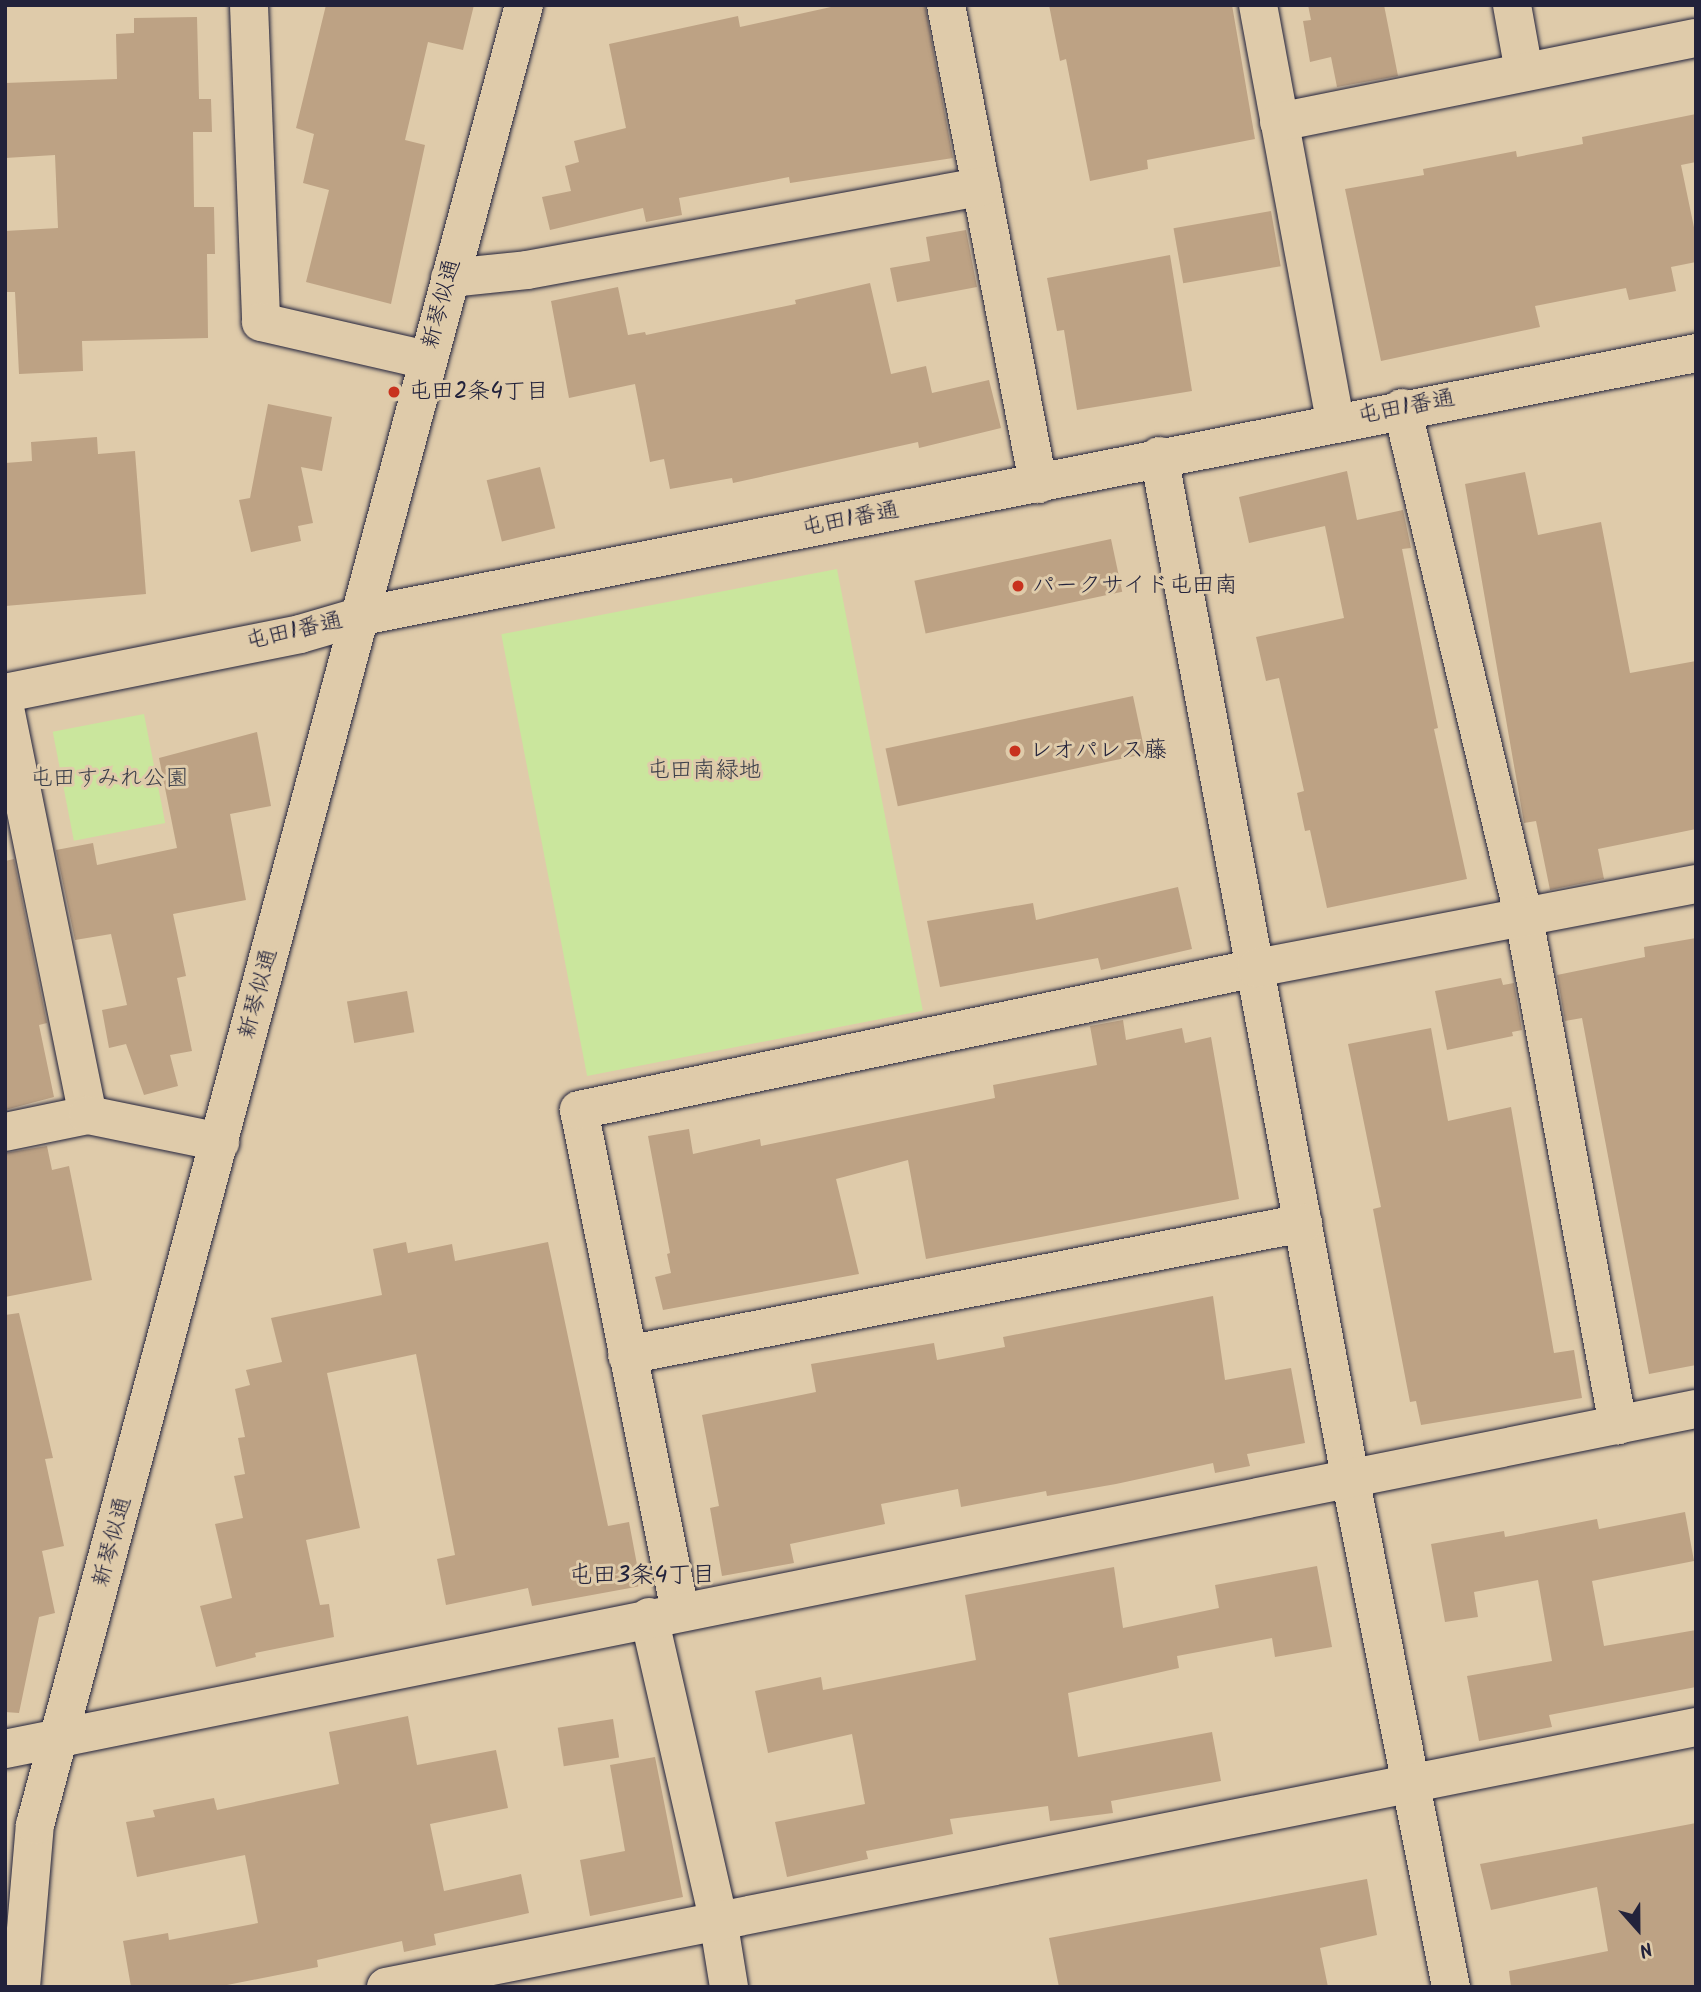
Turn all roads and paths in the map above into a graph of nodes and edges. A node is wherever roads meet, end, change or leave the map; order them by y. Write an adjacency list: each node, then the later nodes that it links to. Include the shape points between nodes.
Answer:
1 (248, 5): 12 (street, via 261,322)
2 (524, 5): 10 (street, 新琴似通)
3 (947, 5): 9 (street)
4 (1258, 5): 8 (street)
5 (1512, 5): 7 (street)
6 (1696, 38): 7 (street)
7 (1524, 72): 8 (street)
8 (1279, 122): 14 (street)
9 (981, 187): 10 (street, via 527,270); 16 (street)
10 (450, 278): 12 (street, 新琴似通)
11 (1696, 353): 13 (street, 屯田1番通)
12 (427, 360): 17 (street, 新琴似通)
13 (1402, 408): 14 (street, 屯田1番通); 21 (street)
14 (1335, 421): 15 (street, 屯田1番通)
15 (1159, 456): 16 (street, 屯田1番通); 22 (street)
16 (1038, 484): 17 (street, 屯田1番通)
17 (362, 616): 18 (street, 屯田1番通, via 300,634); 25 (street, 新琴似通)
18 (5, 693)
19 (5, 708): 23 (street)
20 (1696, 884): 21 (street)
21 (1524, 918): 22 (street); 29 (street)
22 (1256, 968): 26 (street); 27 (street, via 579,1110)
23 (88, 1115): 24 (street); 25 (street)
24 (5, 1132)
25 (220, 1142): 33 (street, 新琴似通)
26 (1303, 1223): 27 (street); 30 (street)
27 (627, 1355): 31 (street)
28 (1696, 1409): 29 (street)
29 (1618, 1425): 30 (street)
30 (1350, 1477): 31 (street); 35 (street)
31 (664, 1614): 33 (street); 36 (street)
32 (1696, 1727): 35 (street)
33 (58, 1740): 34 (street); 37 (street, 新琴似通, via 35,1825)
34 (5, 1749)
35 (1410, 1783): 36 (street); 40 (street)
36 (718, 1920): 38 (street); 39 (street)
37 (21, 1987)
38 (386, 1987)
39 (729, 1987)
40 (1451, 1987)

